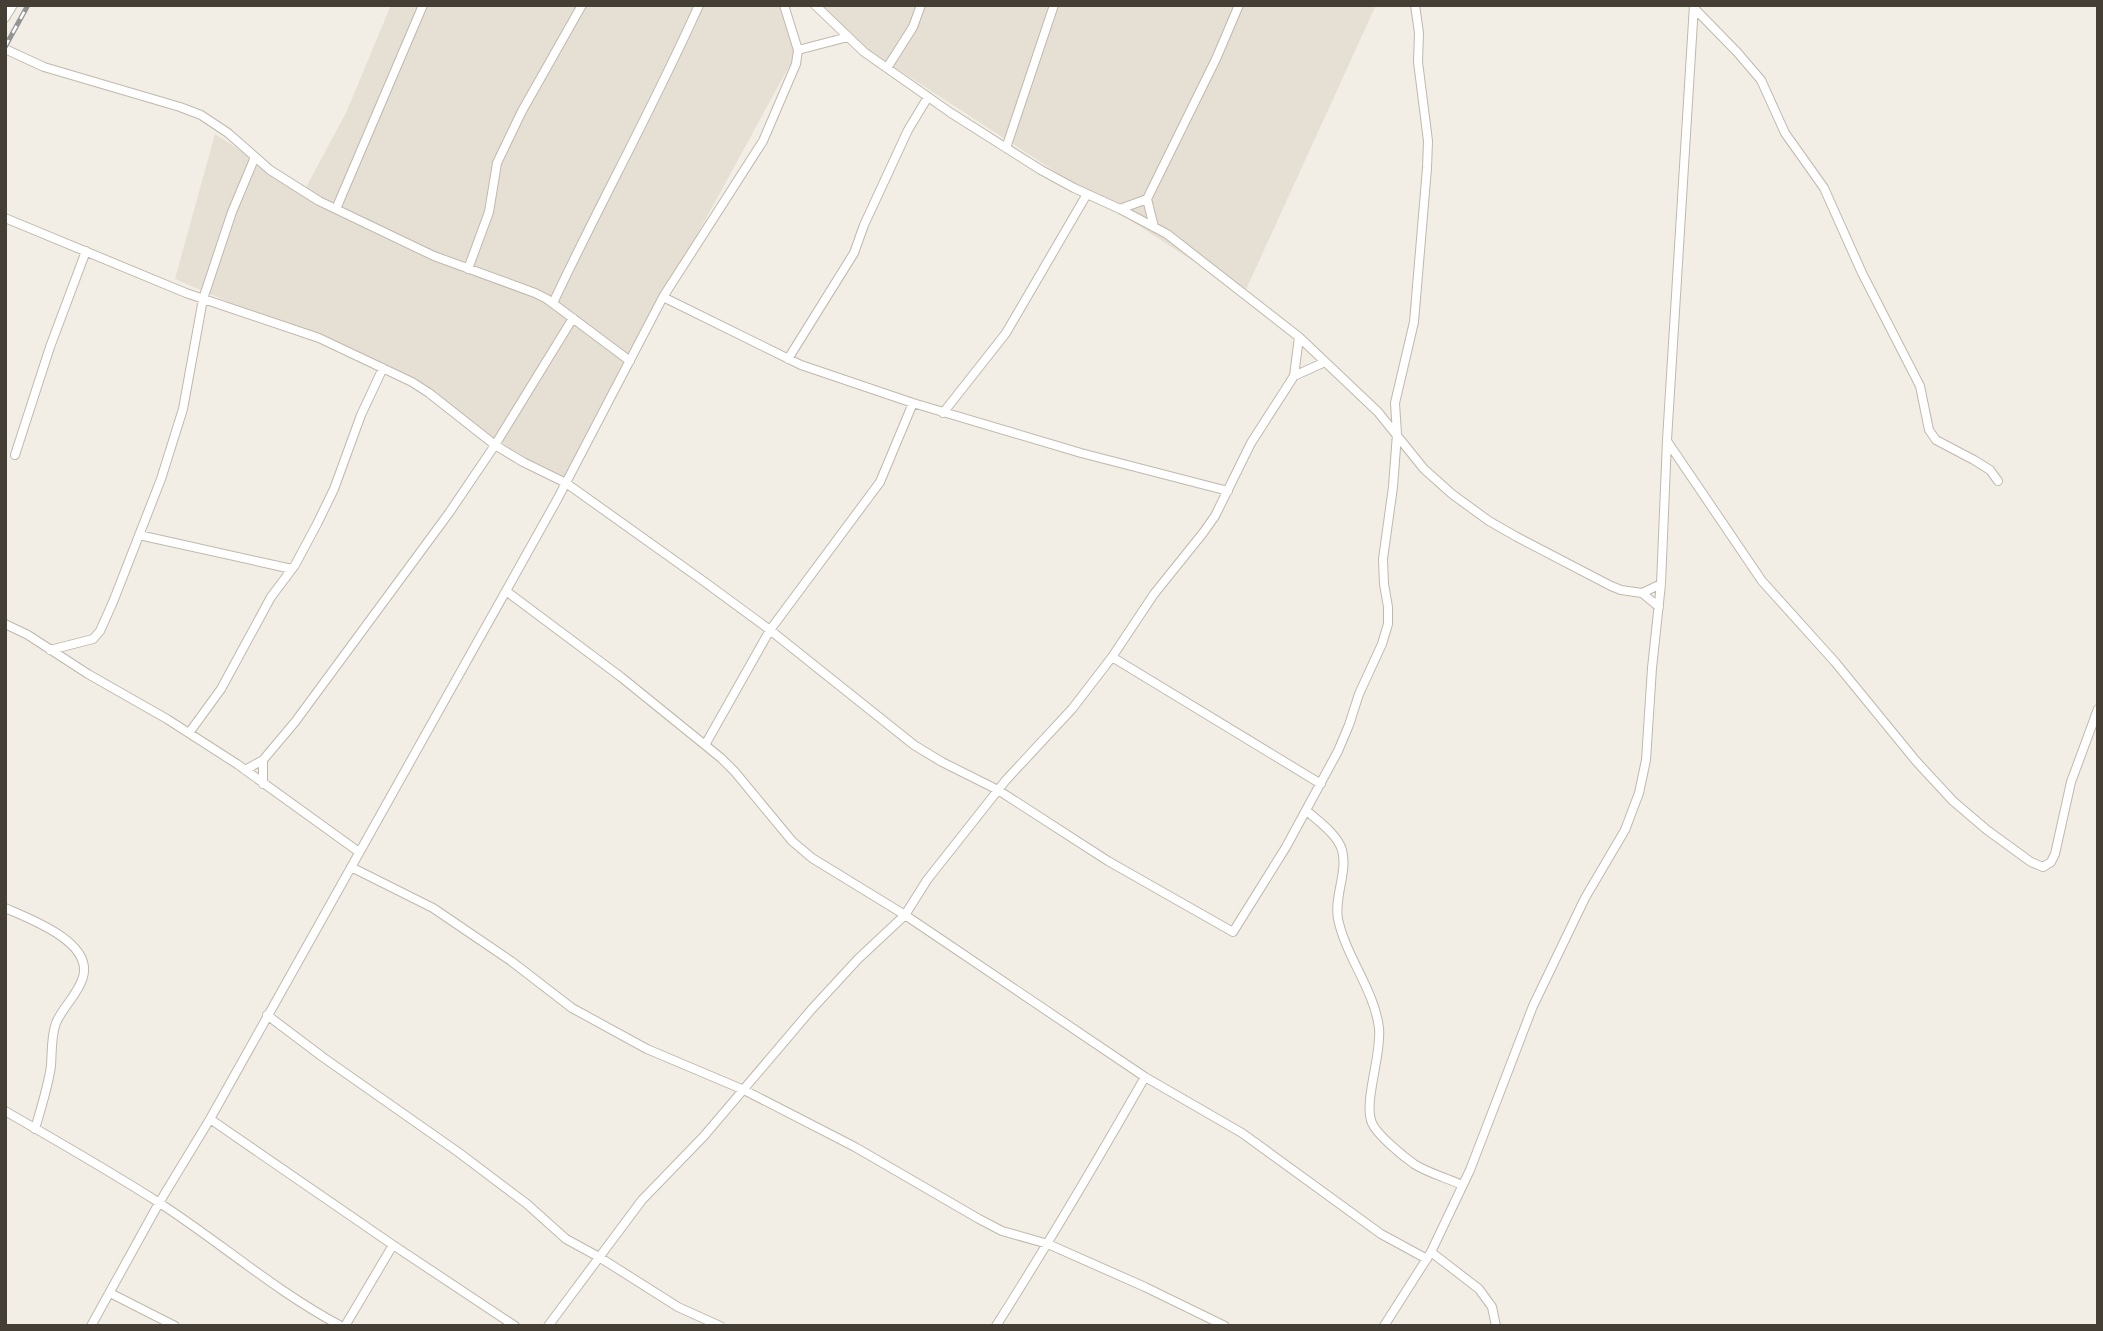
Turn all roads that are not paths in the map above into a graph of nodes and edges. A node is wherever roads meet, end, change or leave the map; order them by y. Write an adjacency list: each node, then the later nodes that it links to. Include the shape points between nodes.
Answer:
1 (13, 5): 12 (street)
2 (423, 5): 22 (street)
3 (582, 5): 27 (street, via 497,163 489,212)
4 (699, 5): 30 (street)
5 (784, 5): 15 (street)
6 (815, 5): 13 (street)
7 (921, 5): 16 (street)
8 (1054, 5): 18 (street)
9 (1239, 5): 21 (street)
10 (1416, 5): 40 (street, via 1427,168 1414,322 1395,403)
11 (1694, 6): 41 (street); 44 (street, via 1761,80 1785,133 1824,188 1861,273 1920,386 1929,430 1936,440 1990,470)
12 (5, 18)
13 (848, 37): 15 (street); 16 (street)
14 (5, 49): 19 (street, via 44,67 201,115)
15 (798, 50): 28 (street, via 763,141)
16 (887, 68): 17 (street)
17 (928, 97): 18 (street); 33 (street, via 908,130 855,253)
18 (1006, 148): 20 (street)
19 (255, 157): 22 (street); 29 (street)
20 (1087, 194): 23 (street); 39 (street, via 1006,332)
21 (1147, 199): 23 (street); 25 (street)
22 (336, 209): 27 (street)
23 (1120, 209): 25 (street)
24 (5, 218): 26 (street)
25 (1154, 227): 32 (street)
26 (86, 251): 29 (street); 43 (street)
27 (468, 269): 30 (street)
28 (663, 297): 33 (street); 34 (street)
29 (203, 299): 36 (street, via 319,338); 47 (street, via 183,409)
30 (553, 303): 31 (street)
31 (573, 318): 34 (street); 42 (street)
32 (1299, 337): 35 (street); 37 (street)
33 (788, 359): 38 (street)
34 (630, 360): 45 (street)
35 (1325, 362): 37 (street); 40 (street)
36 (383, 368): 42 (street, via 429,393); 48 (street, via 330,499)
37 (1294, 376): 46 (street, via 1251,443)
38 (913, 403): 39 (street); 54 (street, via 880,482)
39 (943, 413): 46 (street)
40 (1397, 434): 51 (street, via 1424,468 1489,521 1611,586); 63 (street, via 1383,559 1388,624)
41 (1667, 440): 49 (street); 57 (street, via 1762,581 1916,761 1986,830 2043,867 2055,854 2071,782)
42 (495, 445): 45 (street); 60 (street)
43 (15, 455)
44 (1998, 481)
45 (566, 483): 50 (street); 54 (street)
46 (1228, 491): 56 (street, via 1203,533)
47 (139, 536): 48 (street); 55 (street, via 97,636)
48 (292, 569): 58 (street)
49 (1661, 584): 51 (street); 52 (street)
50 (506, 591): 59 (street); 66 (street)
51 (1642, 593): 52 (street)
52 (1658, 607): 76 (street, via 1646,760 1639,793 1625,830 1585,898 1532,1006)
53 (5, 624): 55 (street)
54 (770, 630): 59 (street); 64 (street, via 914,745)
55 (50, 650): 58 (street)
56 (1112, 657): 63 (street); 64 (street)
57 (2098, 709)
58 (189, 733): 61 (street)
59 (705, 745): 69 (street, via 736,772 792,841 812,858)
60 (263, 761): 61 (street); 62 (street)
61 (245, 770): 62 (street)
62 (263, 784): 66 (street)
63 (1321, 784): 65 (street)
64 (998, 790): 65 (street, via 1108,861 1233,932); 69 (street)
65 (1307, 811): 76 (street, via 1342,849 1338,916 1379,1028 1371,1121 1414,1164)
66 (359, 852): 67 (street)
67 (351, 867): 70 (street); 72 (street, via 433,908 572,1008 647,1049)
68 (5, 908): 75 (street, via 69,942 84,965 81,984 56,1025)
69 (905, 915): 71 (street); 72 (street, via 811,1010)
70 (267, 1015): 74 (street); 81 (street, via 527,1204 566,1240)
71 (1145, 1077): 78 (street); 80 (street, via 1242,1133 1381,1234)
72 (744, 1090): 78 (street, via 1002,1231); 81 (street, via 642,1200)
73 (5, 1111): 75 (street)
74 (210, 1119): 77 (street); 79 (street)
75 (35, 1129): 77 (street)
76 (1462, 1185): 80 (street)
77 (159, 1203): 82 (street); 83 (street)
78 (1048, 1244): 89 (street); 90 (street)
79 (393, 1245): 83 (street); 86 (street)
80 (1429, 1256): 91 (street); 92 (street, via 1479,1289 1492,1307)
81 (599, 1257): 87 (street); 88 (street, via 678,1307)
82 (110, 1293): 84 (street); 85 (street)
83 (336, 1325)
84 (91, 1326)
85 (175, 1326)
86 (515, 1326)
87 (548, 1326)
88 (720, 1326)
89 (996, 1326)
90 (1224, 1326)
91 (1384, 1326)
92 (1496, 1326)

